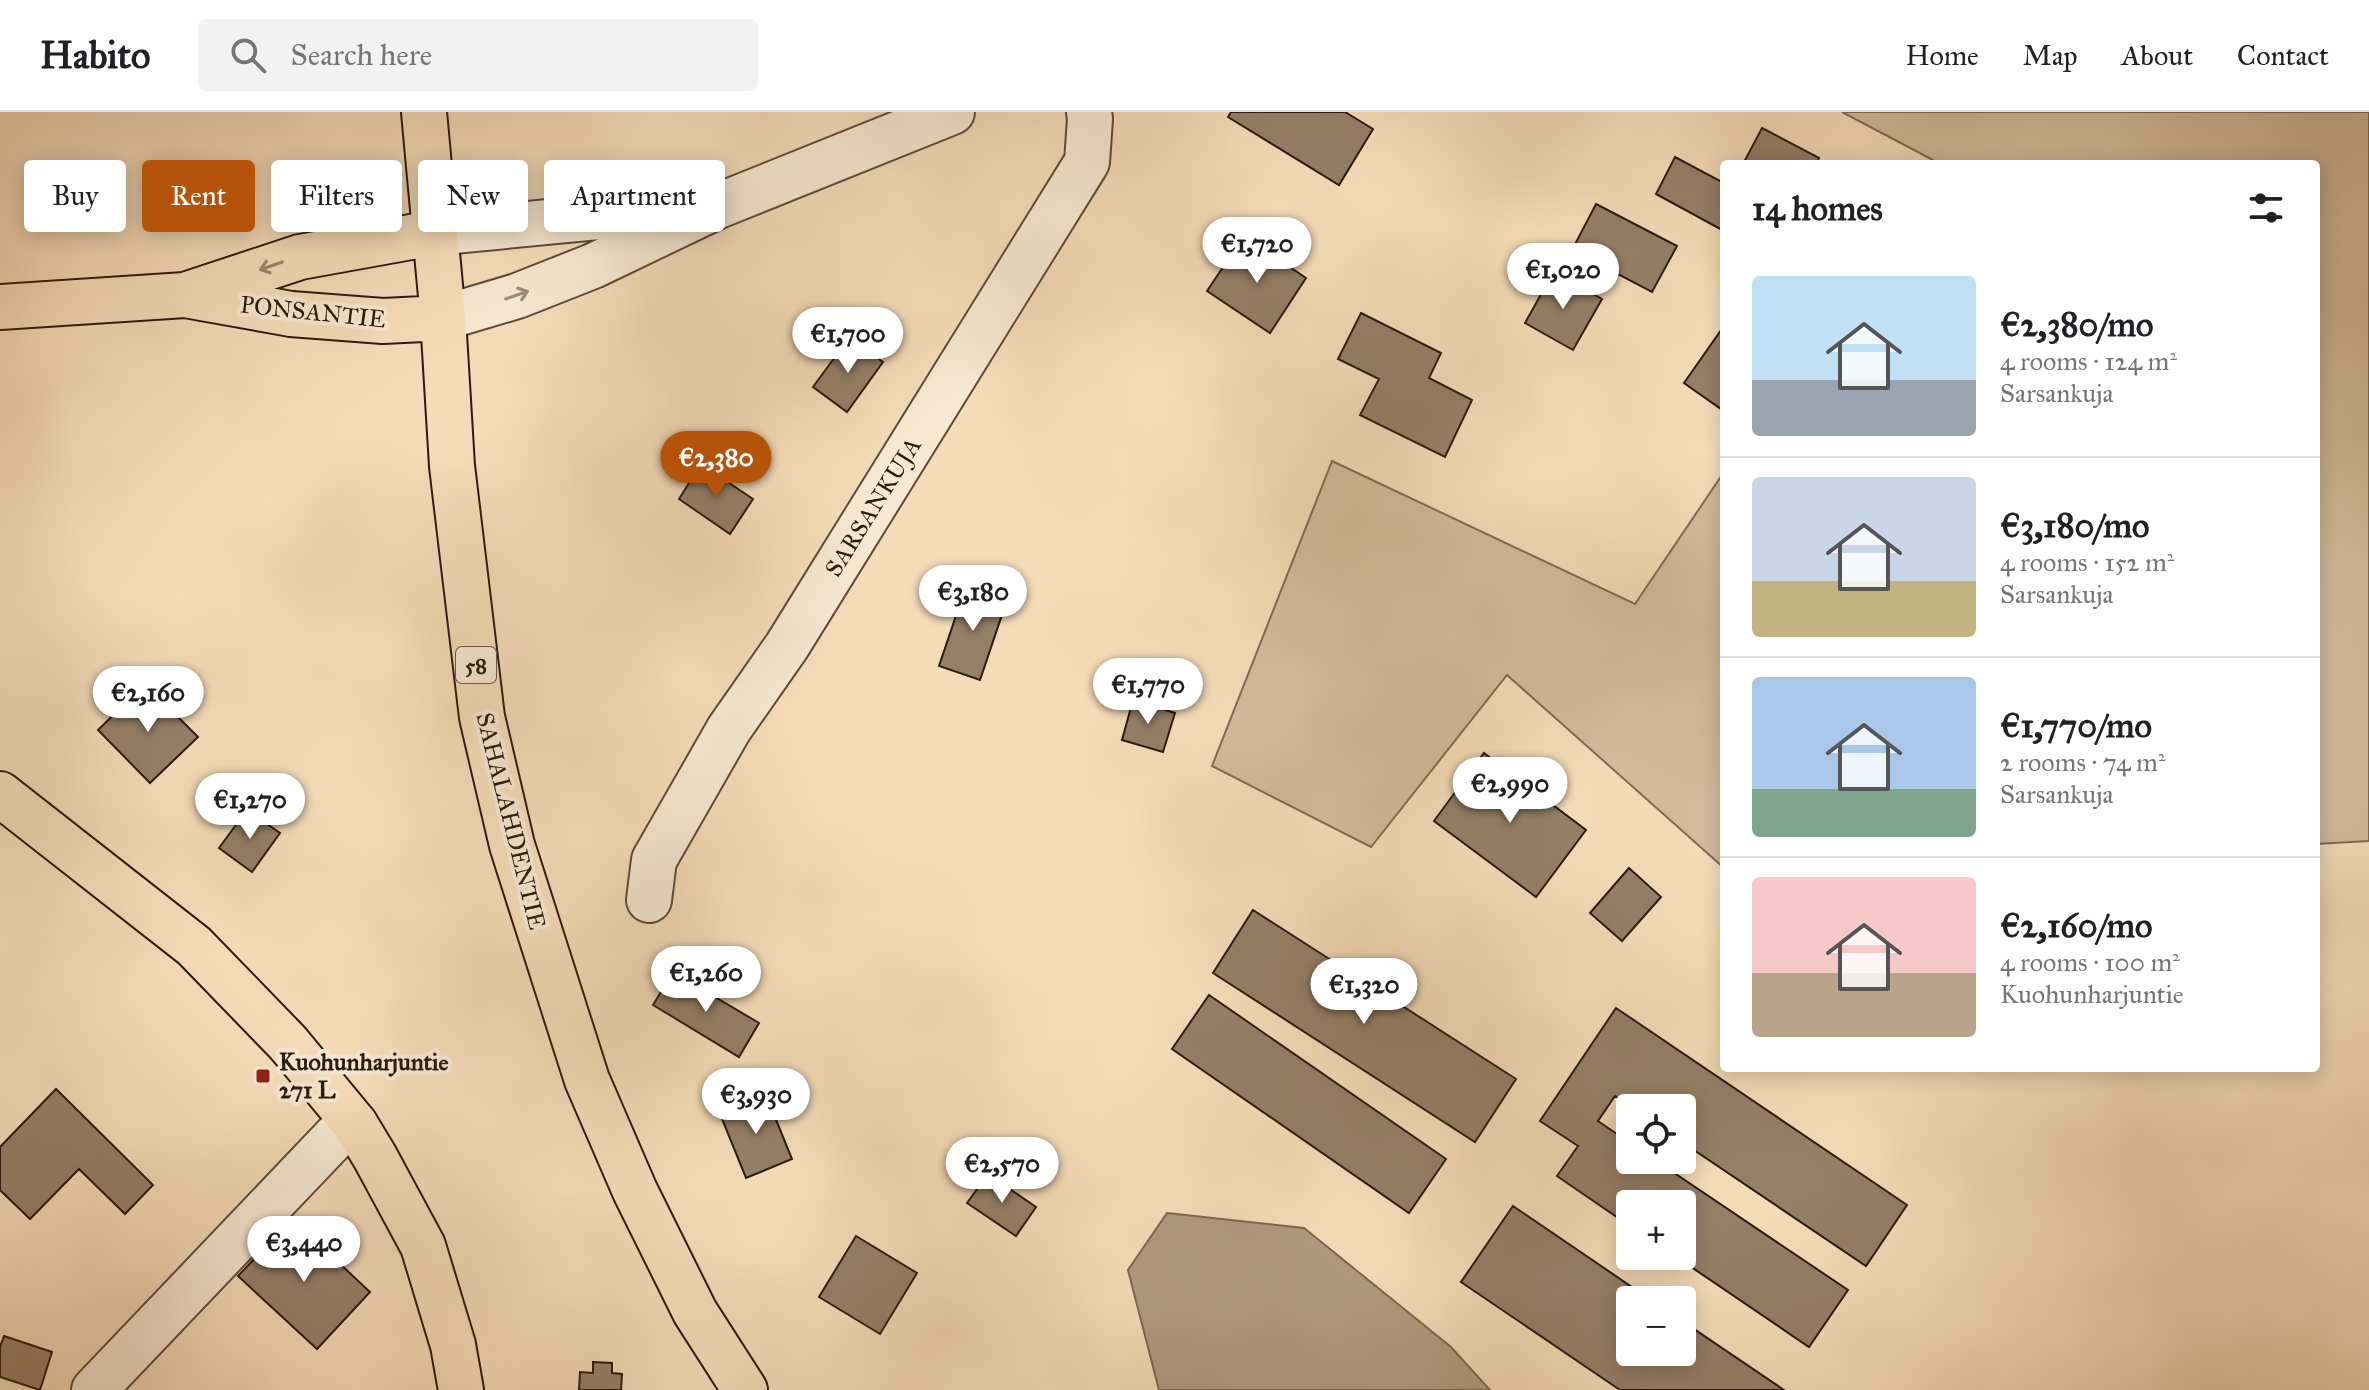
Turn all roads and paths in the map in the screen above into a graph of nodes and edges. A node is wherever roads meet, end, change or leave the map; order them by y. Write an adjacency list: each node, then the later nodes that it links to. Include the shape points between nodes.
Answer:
1 (424, 112): 7 (main road, SAHALAHDENTIE)
2 (952, 112): 4 (street)
3 (1089, 112): 12 (street, SARSANKUJA, via 1087,162 787,646 729,729 654,860)
4 (725, 203)
5 (544, 222): 7 (street)
6 (664, 232): 10 (street, one-way to 6, via 517,296)
7 (433, 233): 8 (main road, PONSANTIE, one-way to 8, via 300,257); 10 (main road, SAHALAHDENTIE / 58)
8 (185, 295): 9 (main road, PONSANTIE); 10 (main road, PONSANTIE, via 291,314 383,321)
9 (0, 307)
10 (443, 318): 16 (main road, SAHALAHDENTIE / 58, via 452,466 482,717 512,845 605,1122 695,1312)
11 (0, 794): 13 (main road, via 194,946 288,1043)
12 (649, 900)
13 (355, 1124): 14 (street, via 336,1136); 15 (main road, via 423,1246)
14 (94, 1390)
15 (461, 1390)
16 (745, 1390)

